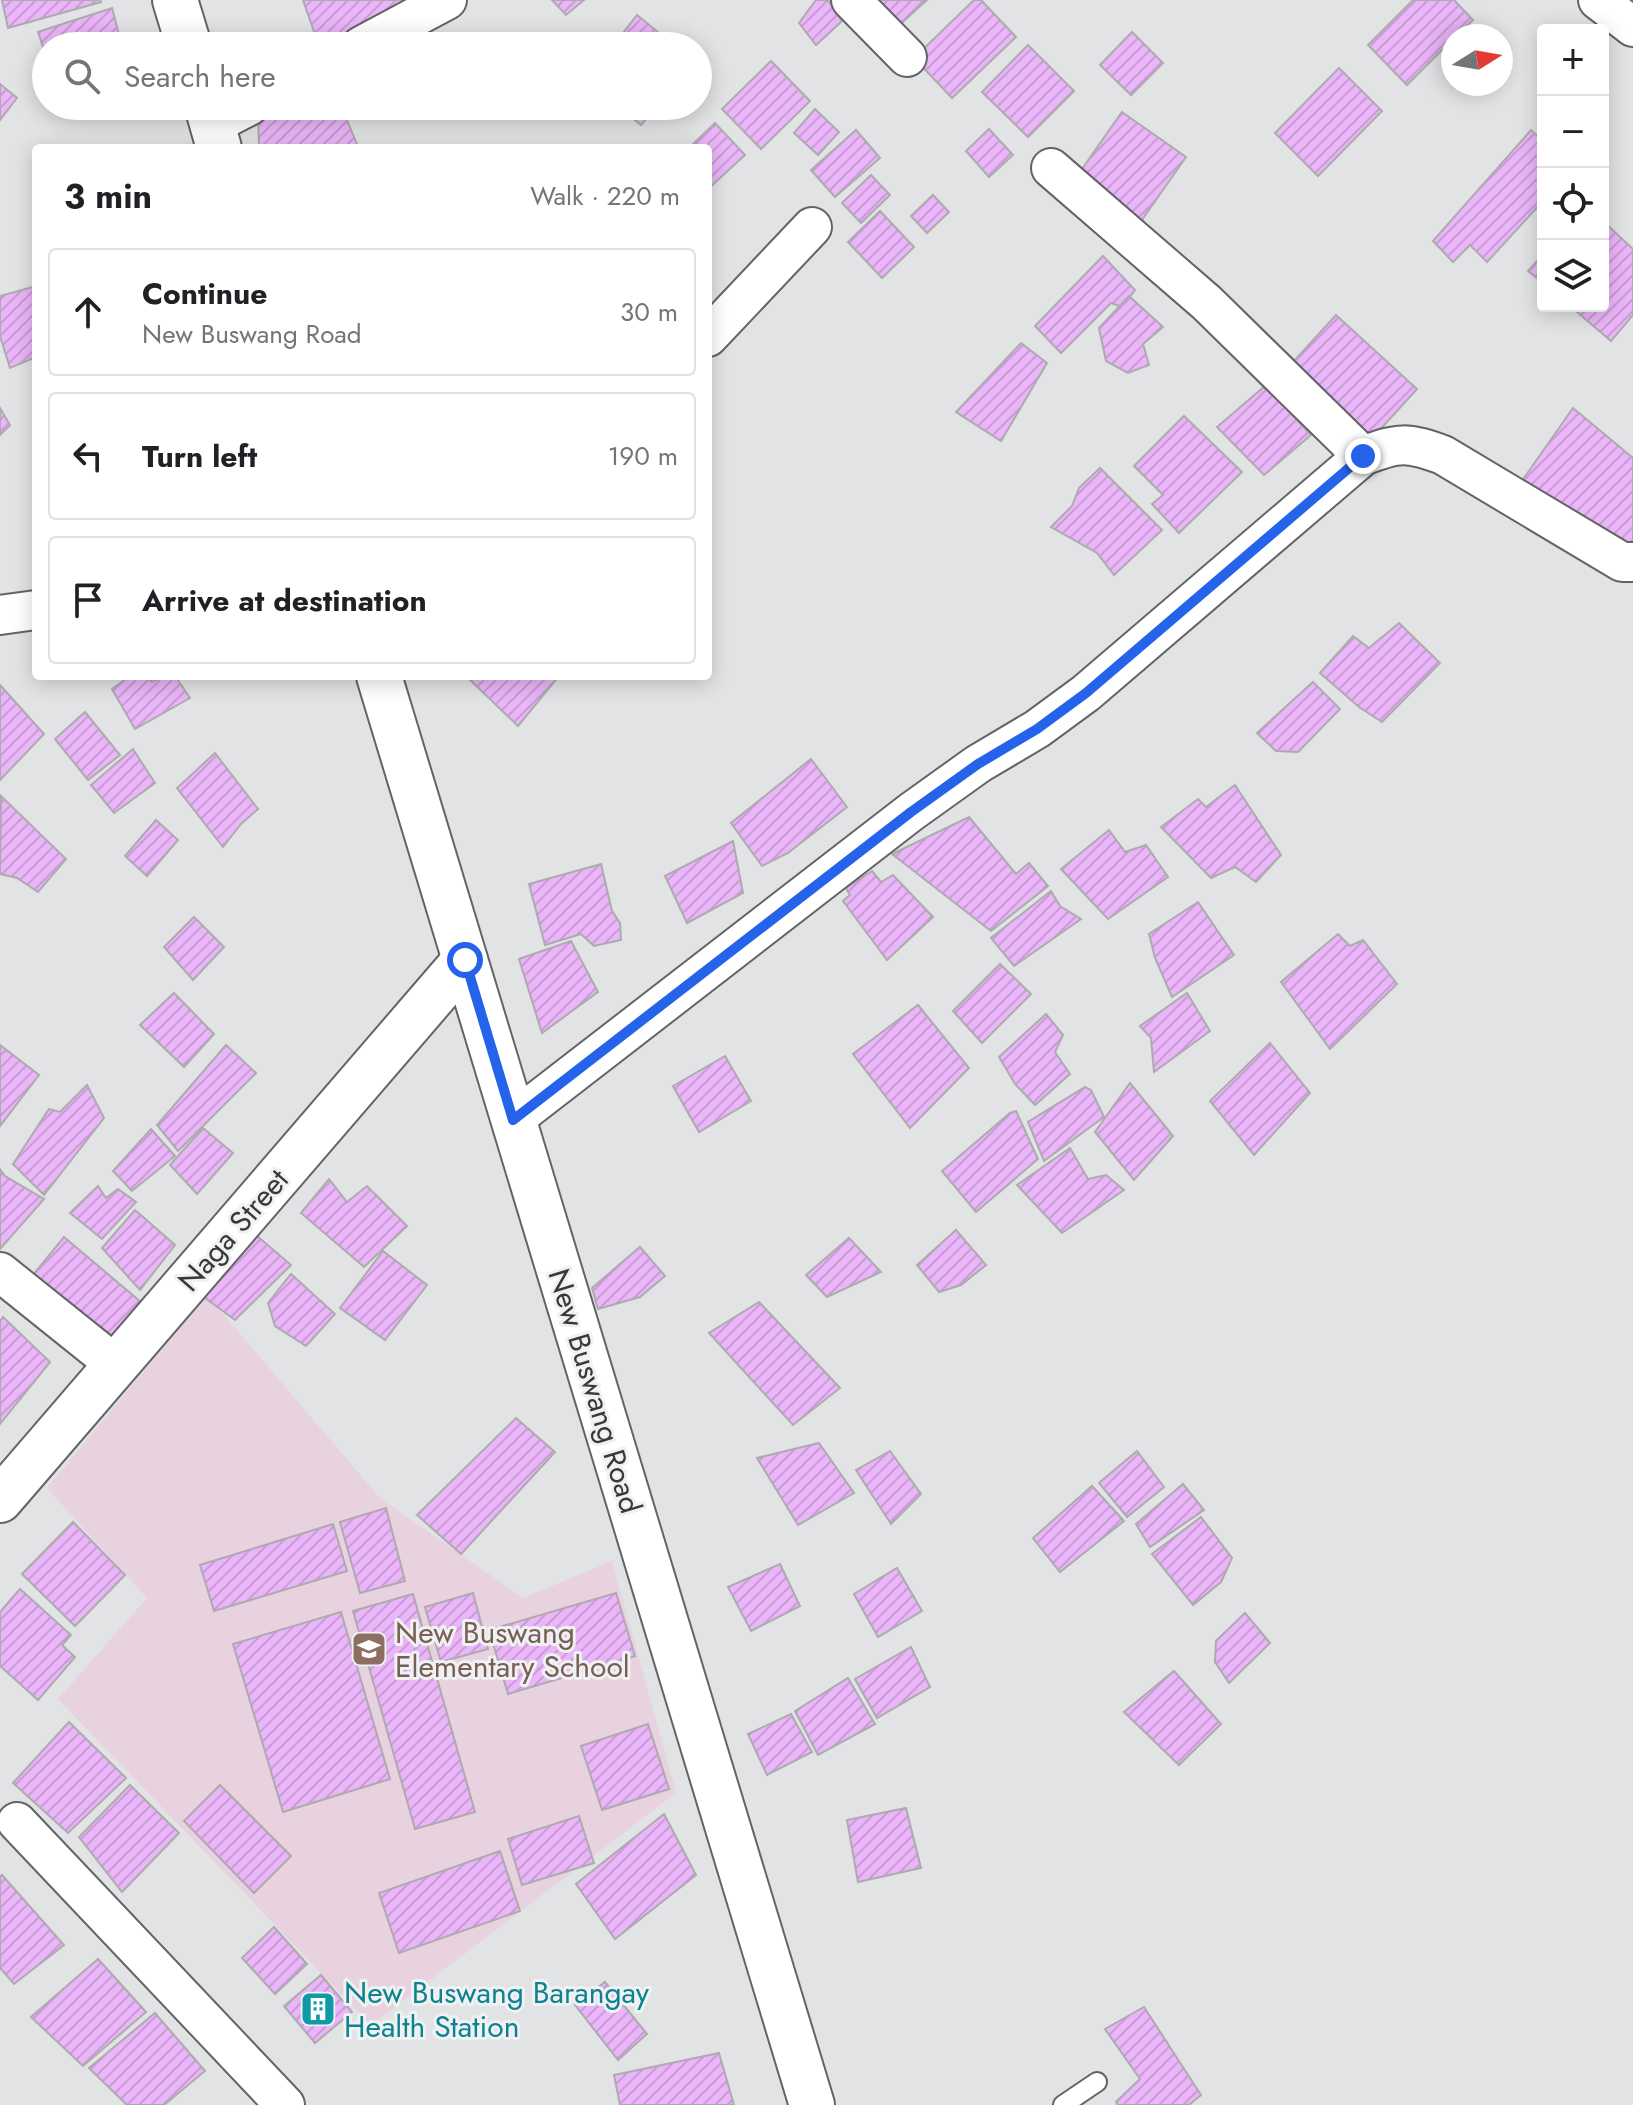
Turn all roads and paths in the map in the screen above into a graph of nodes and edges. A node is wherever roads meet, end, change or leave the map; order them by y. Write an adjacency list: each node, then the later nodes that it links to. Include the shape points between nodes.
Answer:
1 (175, 0): 4 (street)
2 (447, 0): 5 (street)
3 (851, 0): 6 (street)
4 (185, 32)
5 (387, 32)
6 (907, 57)
7 (1051, 168): 10 (street, via 1207,303)
8 (812, 227): 9 (street)
9 (712, 333)
10 (1363, 456): 11 (street, via 1412,444 1443,455 1622,562); 16 (street, via 1086,693 911,812)
11 (1633, 562)
12 (32, 611): 13 (street)
13 (0, 615)
14 (380, 680): 15 (street, New Buswang Road)
15 (465, 960): 16 (street, New Buswang Road); 18 (street, Naga Street)
16 (513, 1120): 23 (street, New Buswang Road)
17 (0, 1272): 18 (street)
18 (116, 1365): 19 (street, Naga Street)
19 (0, 1500)
20 (17, 1822): 22 (street)
21 (1097, 2082): 24 (lane)
22 (285, 2105)
23 (812, 2105)
24 (1063, 2105)

